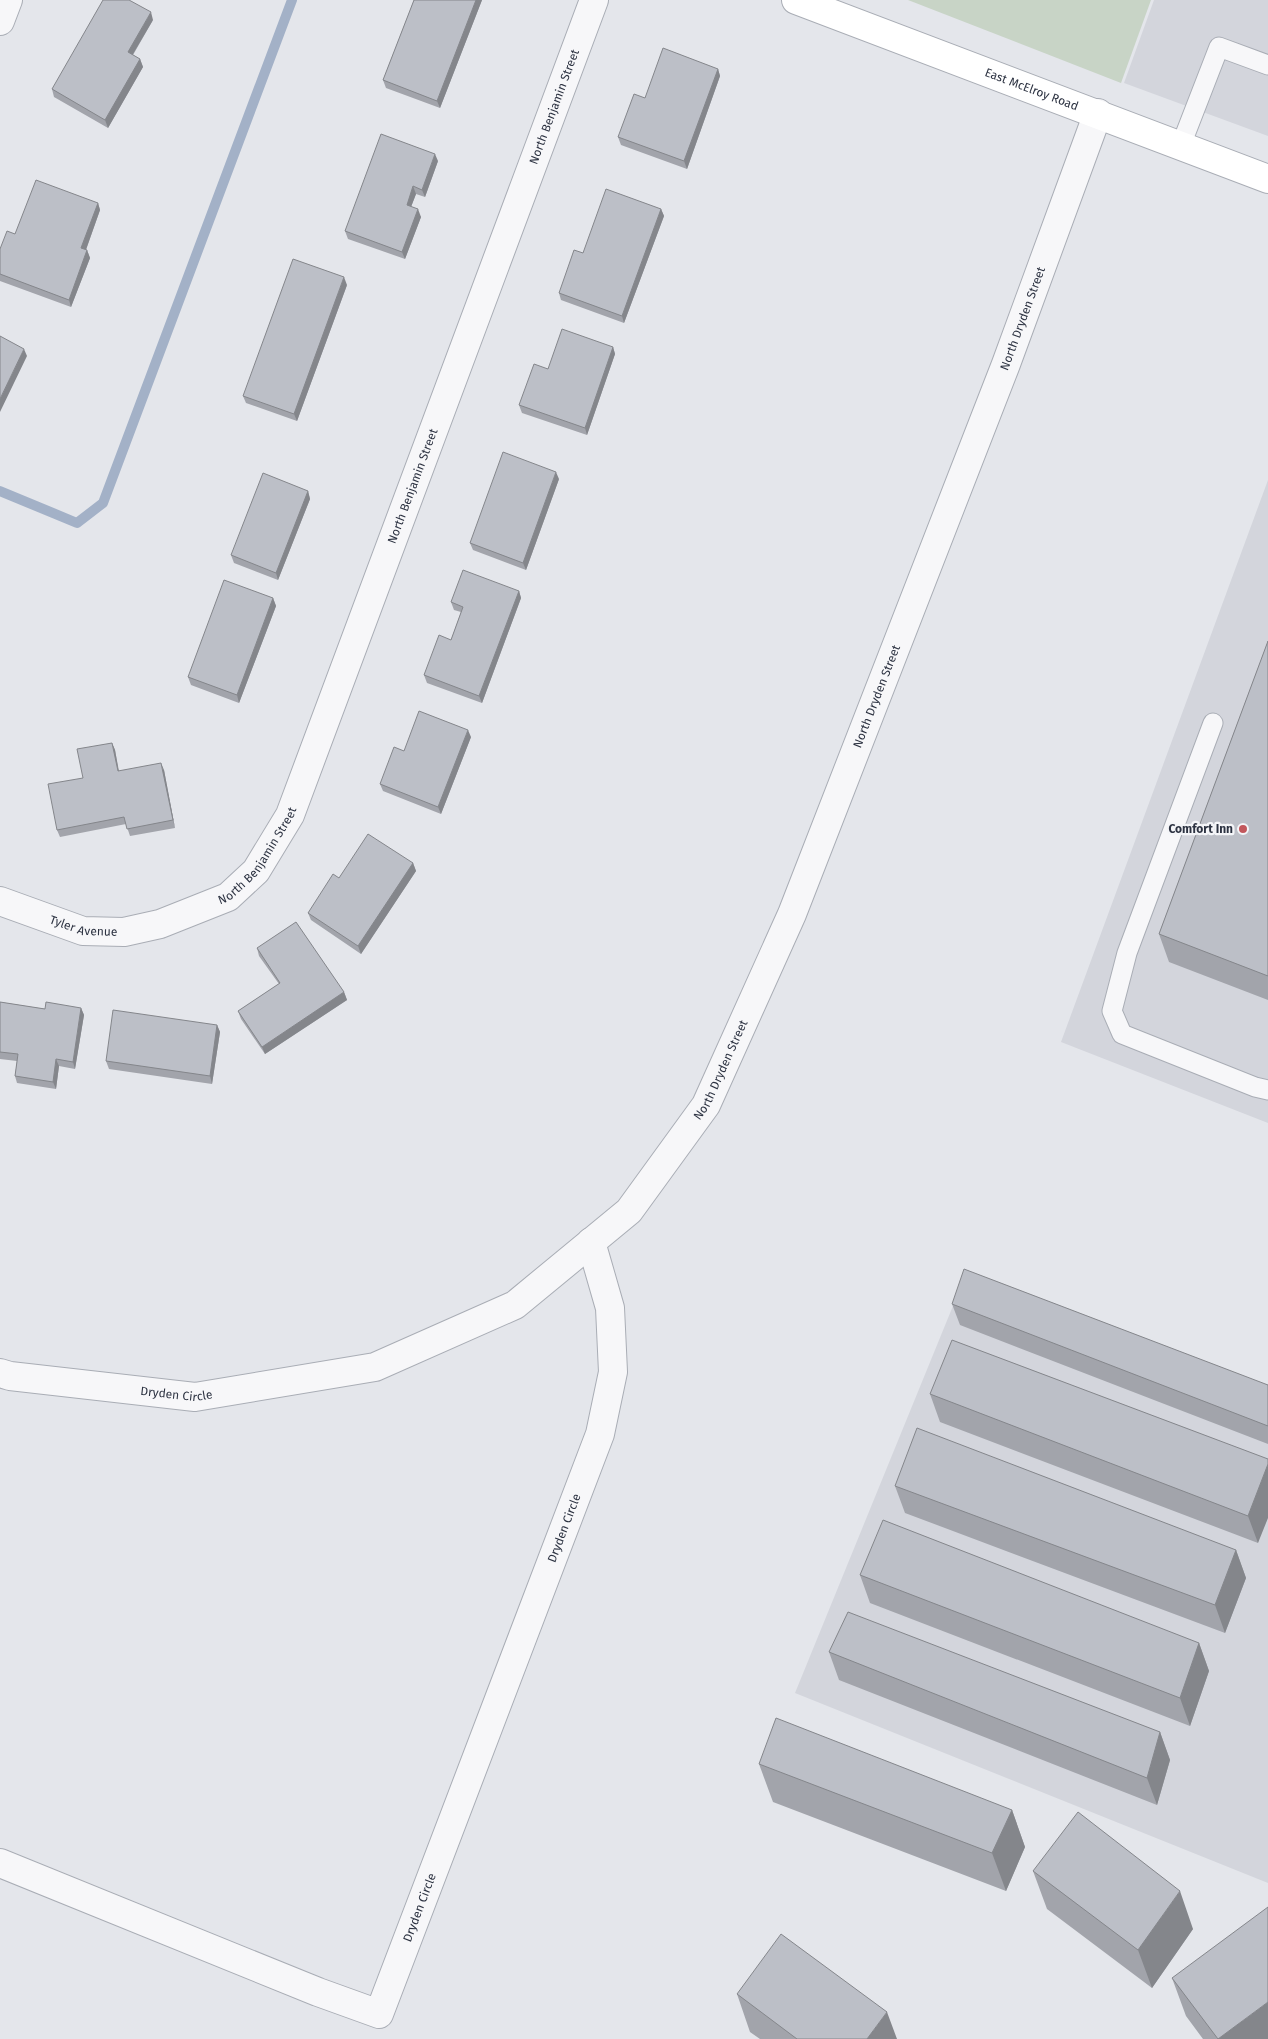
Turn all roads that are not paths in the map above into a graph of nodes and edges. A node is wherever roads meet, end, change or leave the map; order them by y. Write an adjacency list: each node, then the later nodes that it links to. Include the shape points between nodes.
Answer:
1 (594, 0): 9 (street, North Benjamin Street, via 290,815 256,871 228,897)
2 (796, 0): 4 (main road, East McElroy Road)
3 (1268, 65): 5 (lane, via 1219,47)
4 (1098, 113): 5 (main road, East McElroy Road); 11 (street, North Dryden Street, via 1006,364 792,914 706,1105 628,1211)
5 (1181, 145): 6 (main road, East McElroy Road)
6 (1268, 178)
7 (1213, 723): 10 (lane, via 1127,953 1112,1011 1122,1034)
8 (0, 901): 9 (street, Tyler Avenue, via 83,931 124,932)
9 (169, 920)
10 (1268, 1090)
11 (591, 1242): 12 (street, Dryden Circle, via 515,1305 375,1367 195,1396); 13 (street, Dryden Circle, via 610,1308 613,1372 600,1434 379,2014)
12 (0, 1373)
13 (0, 1863)

